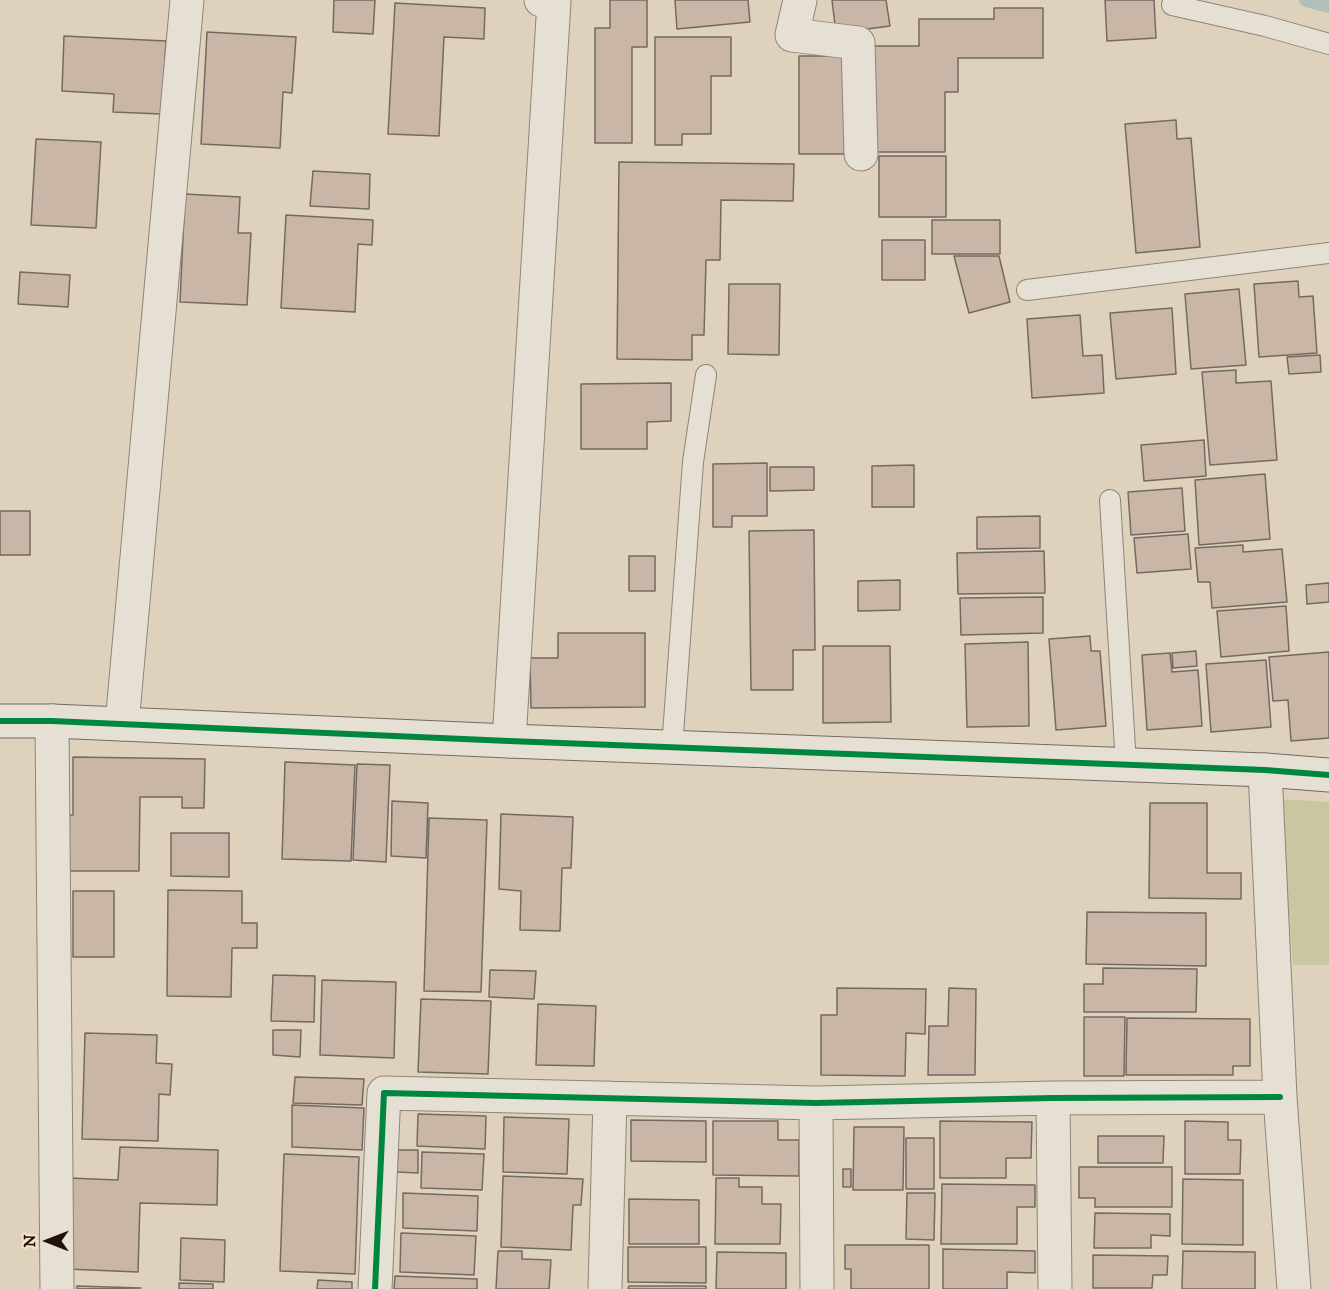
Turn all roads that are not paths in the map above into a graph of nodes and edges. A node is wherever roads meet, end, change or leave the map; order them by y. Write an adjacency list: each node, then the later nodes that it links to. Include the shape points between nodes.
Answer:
1 (187, 0): 13 (street)
2 (541, 0): 14 (street, via 554,1)
3 (800, 0): 6 (street, via 792,35 858,43)
4 (1172, 5): 5 (lane)
5 (1329, 44)
6 (861, 154)
7 (1329, 253): 8 (lane)
8 (1027, 290)
9 (706, 375): 15 (lane, via 693,462)
10 (1110, 500): 16 (lane)
11 (0, 721): 12 (street)
12 (52, 721): 13 (street); 23 (street)
13 (122, 724): 14 (street)
14 (509, 741): 15 (street)
15 (672, 748): 16 (street)
16 (1126, 765): 17 (street)
17 (1265, 770): 18 (street); 21 (street)
18 (1329, 776)
19 (610, 1098): 22 (street); 24 (street, via 384,1093); 25 (street)
20 (1053, 1098): 21 (street); 22 (street); 27 (street)
21 (1280, 1098): 28 (street)
22 (816, 1103): 26 (street)
23 (57, 1289)
24 (375, 1289)
25 (605, 1289)
26 (817, 1289)
27 (1055, 1289)
28 (1294, 1289)

